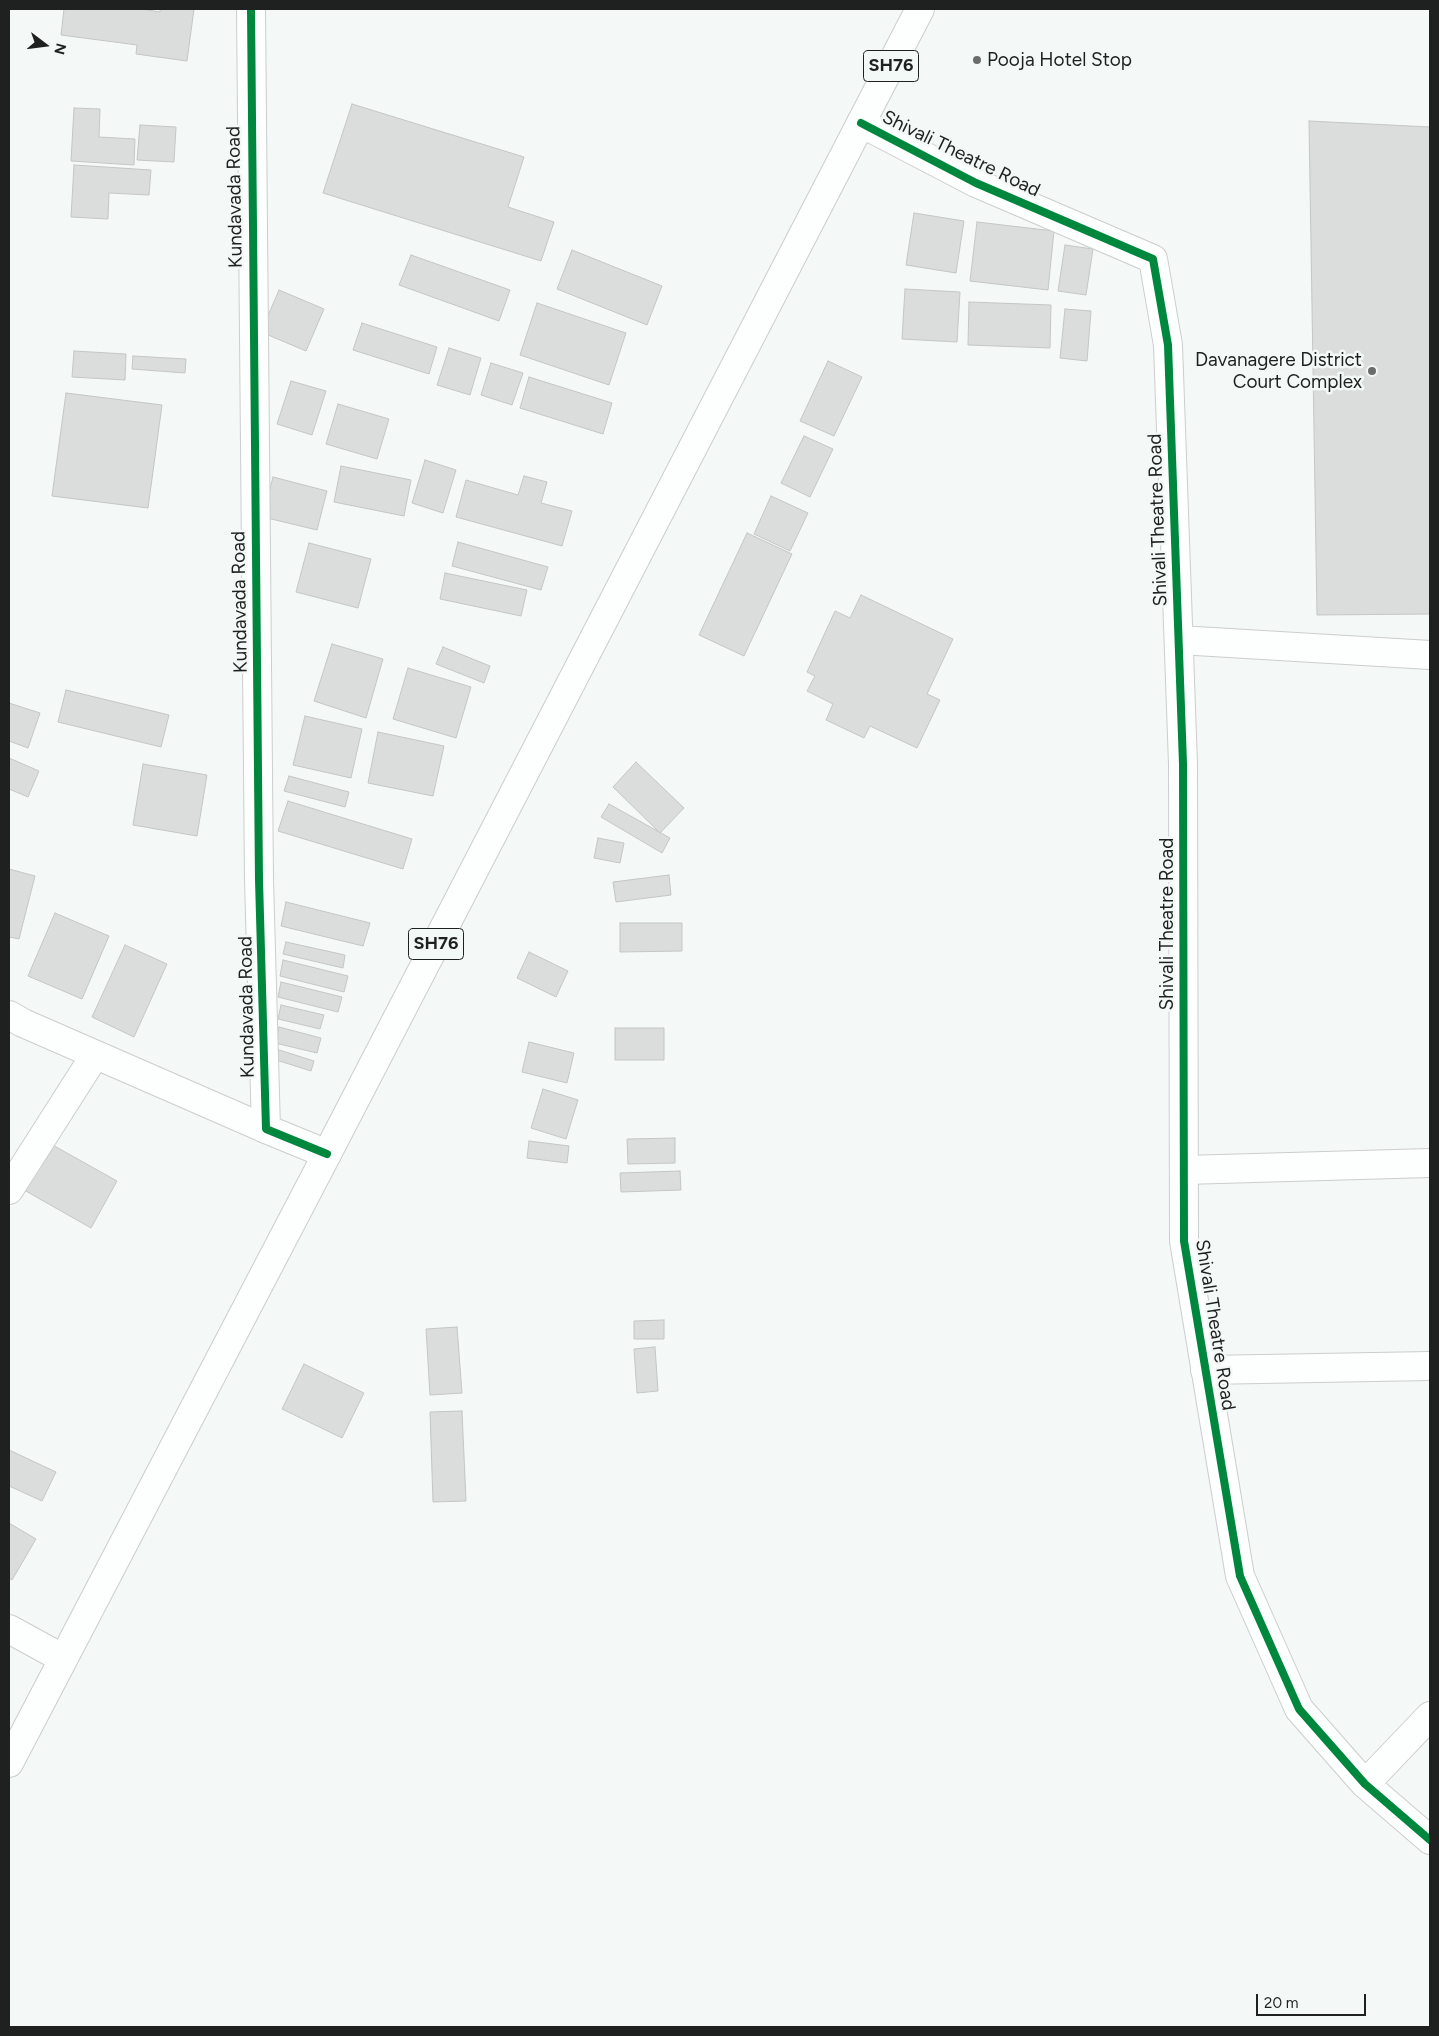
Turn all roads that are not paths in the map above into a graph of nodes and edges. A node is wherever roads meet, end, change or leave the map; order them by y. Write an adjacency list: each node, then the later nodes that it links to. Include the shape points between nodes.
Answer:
1 (251, 9): 8 (street, Kundavada Road, via 260,880)
2 (920, 9): 3 (street, SH76)
3 (861, 123): 4 (street, Shivali Theatre Road, via 976,183 1153,259 1168,346); 9 (street, SH76)
4 (1179, 640): 5 (street); 11 (street, Shivali Theatre Road, via 1183,764)
5 (1430, 655)
6 (9, 1015): 7 (street)
7 (94, 1054): 8 (street); 12 (street)
8 (266, 1129): 9 (street)
9 (327, 1154): 16 (street, SH76)
10 (1430, 1163): 11 (street)
11 (1184, 1170): 14 (street, Shivali Theatre Road, via 1184,1241)
12 (9, 1190)
13 (1430, 1366): 14 (street)
14 (1205, 1370): 19 (street, Shivali Theatre Road, via 1240,1576 1299,1709)
15 (9, 1629): 16 (street)
16 (62, 1658): 18 (street, SH76)
17 (1430, 1716): 19 (street)
18 (9, 1763)
19 (1365, 1784): 20 (street, Shivali Theatre Road)
20 (1430, 1840)

